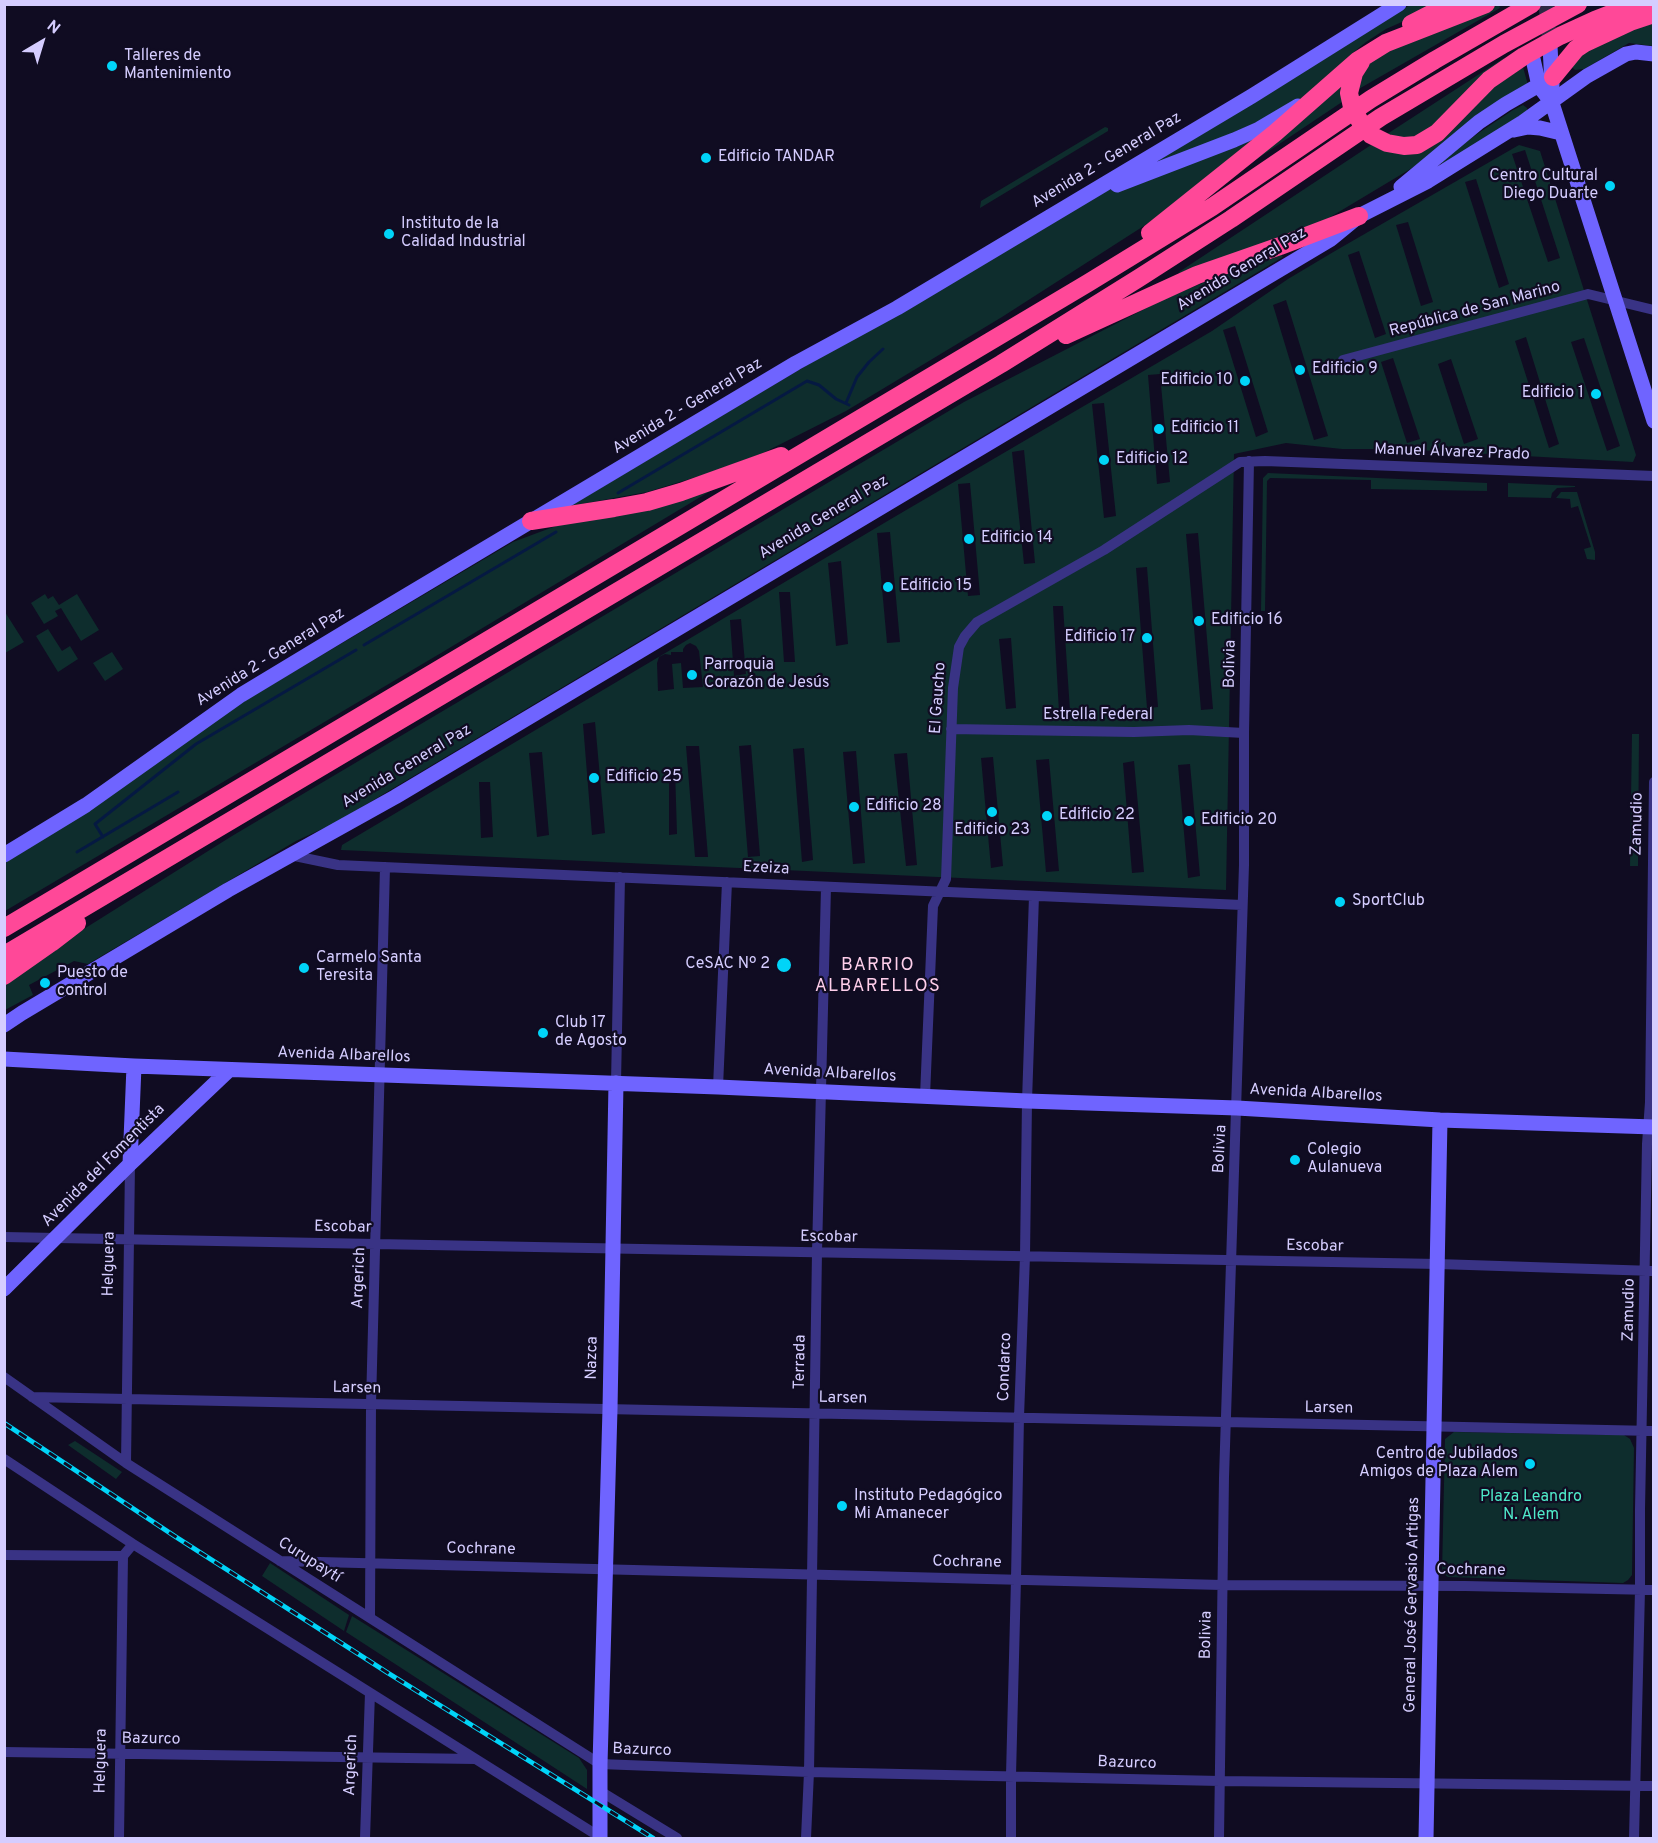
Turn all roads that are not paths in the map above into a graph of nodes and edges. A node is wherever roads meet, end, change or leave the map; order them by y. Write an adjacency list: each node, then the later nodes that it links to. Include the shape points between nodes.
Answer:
1 (1399, 4): 18 (street, Avenida 2 - General Paz)
2 (1450, 4): 8 (highway, via 1408,26)
3 (1486, 4): 8 (highway)
4 (1532, 4): 21 (highway, via 1371,99 1212,207)
5 (1642, 4): 11 (highway, via 1542,45 1485,84 1433,137 1417,145 1383,142 1358,120 1349,93 1352,79)
6 (1574, 6): 25 (highway, via 1381,117 1222,225)
7 (1653, 14): 13 (highway, via 1585,43)
8 (1386, 43): 11 (highway)
9 (1550, 46): 13 (street)
10 (1647, 53): 15 (street, Avenida General Paz, via 1631,52 1620,57)
11 (1368, 54): 14 (highway)
12 (1533, 59): 13 (street)
13 (1546, 82): 15 (street); 19 (street, via 1479,122)
14 (1314, 98): 18 (street, via 1234,140); 21 (highway)
15 (1552, 103): 16 (street, Avenida General Paz); 17 (street)
16 (1507, 132): 17 (street, via 1528,127); 19 (street, Avenida General Paz, via 1428,181)
17 (1561, 133): 22 (street)
18 (1078, 199): 30 (street, Avenida 2 - General Paz)
19 (1380, 204): 20 (street, Avenida General Paz)
20 (1359, 216): 25 (highway, via 1197,274); 35 (street, Avenida General Paz, via 1331,239 395,797)
21 (1088, 283): 27 (highway)
22 (1615, 300): 23 (street, República de San Marino); 24 (street, República de San Marino, via 1588,294); 26 (street)
23 (1653, 310)
24 (1343, 360)
25 (1001, 364): 39 (highway)
26 (1653, 421)
27 (822, 441): 30 (highway, via 646,502); 45 (highway)
28 (1250, 461): 29 (street, Manuel Álvarez Prado); 31 (street, El Gaucho, via 1240,462 1104,550 977,622 957,654); 32 (street, Bolivia)
29 (1653, 476)
30 (531, 520): 34 (street, Avenida 2 - General Paz, via 241,695 83,807)
31 (951, 729): 32 (street, Estrella Federal); 41 (street, El Gaucho, via 946,879)
32 (1244, 733): 43 (street, Bolivia)
33 (1653, 782): 44 (street, Zamudio)
34 (4, 855)
35 (290, 855): 36 (street, Ezeiza, via 333,864); 48 (street, Avenida General Paz)
36 (385, 867): 37 (street, Ezeiza); 54 (street, Argerich)
37 (620, 877): 38 (street, Ezeiza); 55 (street, Nazca)
38 (727, 882): 40 (street, Ezeiza); 56 (street)
39 (122, 885): 46 (highway); 47 (highway)
40 (826, 887): 41 (street, Ezeiza); 57 (street, Terrada)
41 (941, 892): 42 (street, Ezeiza); 58 (street, El Gaucho, via 933,906)
42 (1034, 896): 43 (street, Ezeiza); 59 (street, Condarco)
43 (1242, 905): 60 (street, Bolivia)
44 (1653, 924): 62 (street, Zamudio)
45 (4, 928)
46 (4, 955)
47 (4, 976)
48 (22, 1012): 49 (street, Avenida General Paz); 50 (street, Avenida General Paz)
49 (4, 1020)
50 (4, 1025)
51 (4, 1059): 52 (street, Avenida Albarellos)
52 (134, 1066): 53 (street, Avenida Albarellos); 63 (street, Helguera)
53 (229, 1070): 54 (street, Avenida Albarellos); 63 (street, Avenida del Fomentista)
54 (380, 1076): 55 (street, Avenida Albarellos); 67 (street, Argerich)
55 (616, 1083): 56 (street, Avenida Albarellos); 68 (street, Nazca)
56 (718, 1087): 57 (street, Avenida Albarellos)
57 (822, 1091): 58 (street, Avenida Albarellos); 69 (street, Terrada)
58 (925, 1096): 59 (street, Avenida Albarellos)
59 (1027, 1101): 60 (street, Avenida Albarellos); 70 (street, Condarco)
60 (1237, 1108): 61 (street, Avenida Albarellos); 71 (street, Bolivia)
61 (1440, 1120): 62 (street, Avenida Albarellos); 72 (street, General José Gervasio Artigas)
62 (1651, 1127): 73 (street, Zamudio)
63 (130, 1164): 65 (street, Avenida del Fomentista); 66 (street, Helguera)
64 (4, 1237): 65 (street, Escobar)
65 (57, 1238): 66 (street, Escobar); 74 (street, Avenida del Fomentista)
66 (129, 1239): 67 (street, Escobar); 77 (street, Helguera)
67 (376, 1244): 68 (street, Escobar); 78 (street, Argerich)
68 (612, 1249): 69 (street, Escobar); 79 (street, Nazca)
69 (817, 1252): 70 (street, Escobar); 80 (street, Terrada)
70 (1025, 1256): 71 (street, Escobar); 81 (street, Condarco)
71 (1231, 1260): 72 (street, Escobar); 82 (street, Bolivia)
72 (1438, 1264): 73 (street, Escobar); 83 (street, General José Gervasio Artigas)
73 (1649, 1271): 84 (street, Zamudio)
74 (4, 1289)
75 (4, 1377): 76 (street, Curupaytí)
76 (32, 1397): 77 (street, Larsen); 86 (street, Curupaytí)
77 (126, 1399): 78 (street, Larsen); 86 (street, Helguera)
78 (371, 1404): 79 (street, Larsen); 91 (street, Argerich)
79 (610, 1409): 80 (street, Larsen); 92 (street, Nazca)
80 (815, 1413): 81 (street, Larsen); 93 (street, Terrada)
81 (1019, 1417): 82 (street, Larsen); 94 (street, Condarco)
82 (1227, 1422): 83 (street, Larsen); 95 (street, Bolivia)
83 (1434, 1426): 84 (street, Larsen); 96 (street, General José Gervasio Artigas)
84 (1648, 1431): 97 (street, Zamudio, via 1640,1509)
85 (4, 1459): 87 (street)
86 (126, 1463): 90 (street, Curupaytí)
87 (133, 1544): 89 (street); 100 (street)
88 (4, 1555): 89 (street)
89 (123, 1556): 102 (street, Helguera)
90 (280, 1561): 91 (street, Cochrane); 99 (street, Curupaytí)
91 (370, 1562): 92 (street, Cochrane); 99 (street, Argerich)
92 (606, 1569): 93 (street, Cochrane); 105 (street, Nazca)
93 (812, 1574): 94 (street, Cochrane); 106 (street, Terrada)
94 (1016, 1579): 95 (street, Cochrane); 107 (street, Condarco)
95 (1222, 1585): 96 (street, Cochrane); 108 (street, Bolivia)
96 (1432, 1585): 97 (street, Cochrane); 109 (street, General José Gervasio Artigas)
97 (1640, 1590): 98 (street, Cochrane); 110 (street, Zamudio)
98 (1653, 1590)
99 (370, 1618): 105 (street, Curupaytí)
100 (370, 1692): 103 (street, Argerich); 104 (street)
101 (4, 1752): 102 (street, Bazurco)
102 (120, 1755): 103 (street, Bazurco); 114 (street, Helguera)
103 (367, 1758): 104 (street, Bazurco); 115 (street, Argerich)
104 (477, 1759): 113 (street)
105 (600, 1764): 106 (street, Bazurco); 112 (street, Nazca)
106 (809, 1772): 107 (street, Bazurco); 117 (street, Terrada)
107 (1011, 1775): 108 (street, Bazurco); 118 (street, Condarco)
108 (1220, 1781): 109 (street, Bazurco); 119 (street, Bolivia)
109 (1427, 1784): 110 (street, Bazurco); 120 (street, General José Gervasio Artigas)
110 (1635, 1786): 111 (street, Bazurco); 121 (street, Zamudio)
111 (1653, 1786)
112 (600, 1791): 113 (street, Nazca); 116 (street)
113 (600, 1838)
114 (119, 1839)
115 (365, 1839)
116 (677, 1839)
117 (806, 1839)
118 (1011, 1839)
119 (1219, 1839)
120 (1426, 1839)
121 (1634, 1839)

